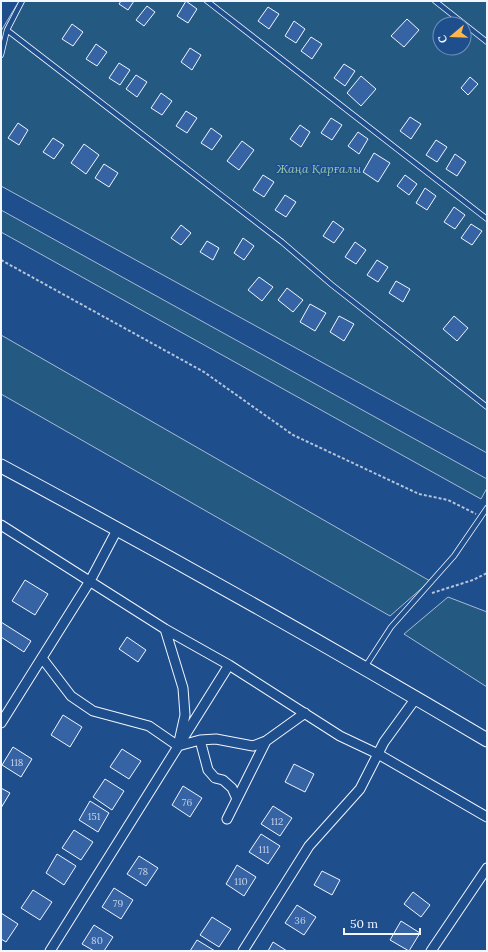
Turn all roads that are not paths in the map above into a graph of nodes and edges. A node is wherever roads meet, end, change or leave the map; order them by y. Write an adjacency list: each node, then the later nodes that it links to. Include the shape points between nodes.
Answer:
1 (22, 1): 4 (lane)
2 (207, 1): 7 (lane)
3 (435, 1): 5 (lane)
4 (7, 30): 6 (lane); 8 (lane, via 282,242 332,285)
5 (487, 42)
6 (1, 55)
7 (487, 219)
8 (487, 407)
9 (1, 466): 12 (main road)
10 (487, 508): 17 (lane, via 454,556 392,628)
11 (1, 525): 13 (street)
12 (118, 528): 13 (street); 17 (main road)
13 (90, 582): 14 (street); 15 (street)
14 (165, 629): 16 (street); 24 (street, via 183,688 185,715)
15 (42, 658): 20 (street); 24 (street, via 71,696 93,711 149,726)
16 (229, 665): 19 (street); 24 (street)
17 (365, 667): 18 (main road)
18 (416, 698): 22 (main road); 25 (street)
19 (305, 713): 23 (street); 25 (street, via 340,736)
20 (1, 723)
21 (200, 740): 23 (street, via 216,739 253,746); 24 (street); 26 (street, via 208,770 215,778 223,780 232,788)
22 (487, 740)
23 (266, 741): 26 (street)
24 (178, 746): 30 (street)
25 (378, 754): 27 (street); 31 (street, via 360,789 309,846)
26 (237, 799): 28 (street)
27 (487, 817)
28 (227, 819)
29 (487, 868): 32 (street)
30 (50, 951)
31 (243, 951)
32 (431, 951)

